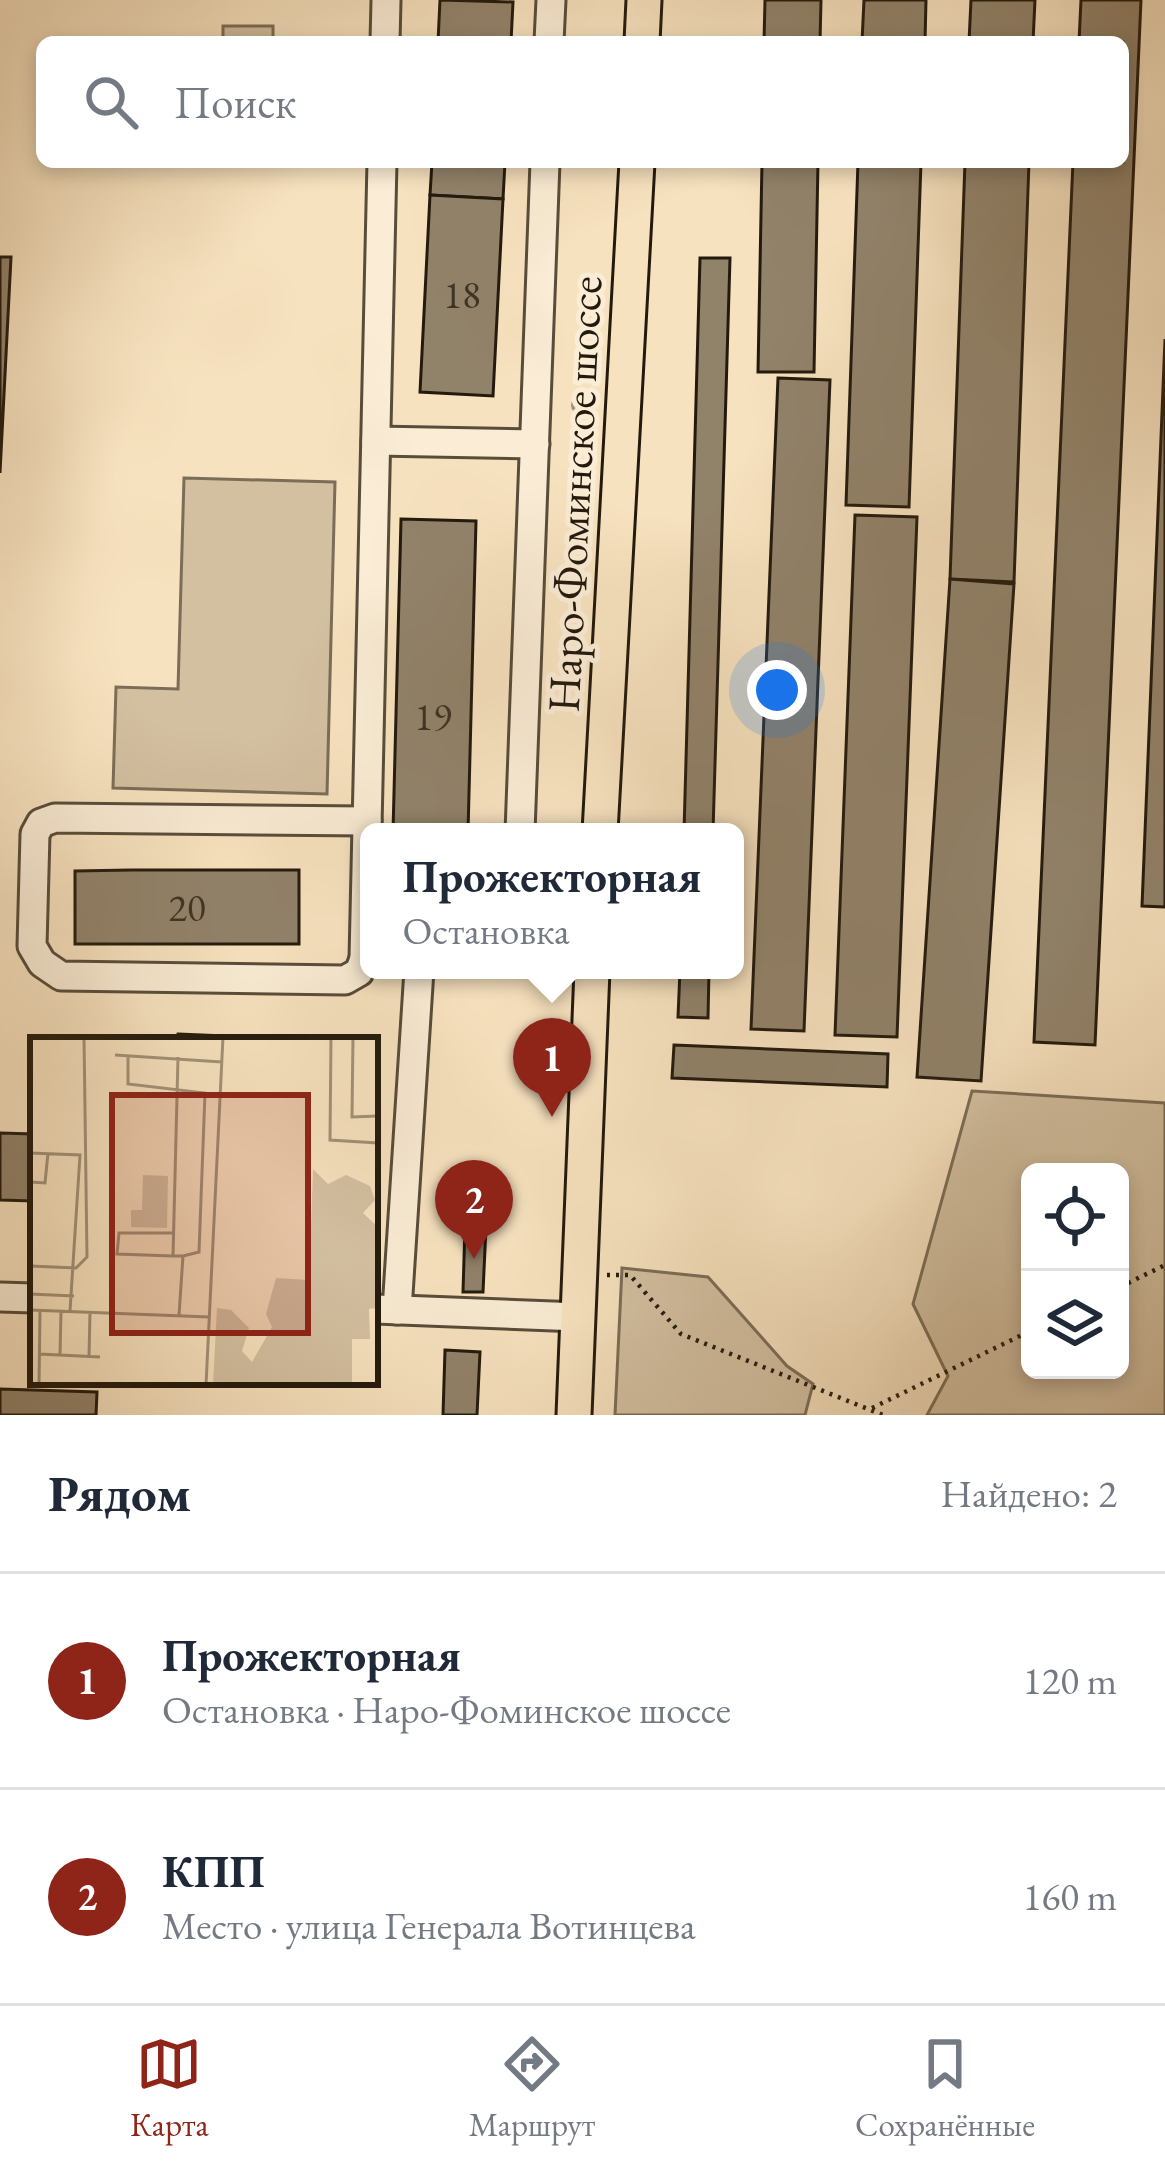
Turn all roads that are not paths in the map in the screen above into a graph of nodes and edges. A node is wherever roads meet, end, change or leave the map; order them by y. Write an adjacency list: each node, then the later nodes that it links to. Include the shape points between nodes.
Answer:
1 (386, 0): 4 (street)
2 (551, 0): 5 (street)
3 (644, 0): 6 (main road)
4 (385, 36)
5 (549, 36)
6 (642, 36)
7 (382, 168): 10 (street)
8 (545, 168): 11 (street)
9 (637, 168): 14 (main road, Наро-Фоминское шоссе)
10 (376, 441): 11 (street); 12 (street)
11 (535, 444): 13 (street)
12 (367, 821): 15 (street, via 55,818 35,834 32,946 61,976 345,980)
13 (520, 823)
14 (600, 823)
15 (360, 970)
16 (418, 979): 20 (street)
17 (592, 979): 21 (main road)
18 (0, 1297): 19 (street)
19 (30, 1298)
20 (386, 1310): 21 (street)
21 (579, 1317): 22 (main road)
22 (574, 1415)

